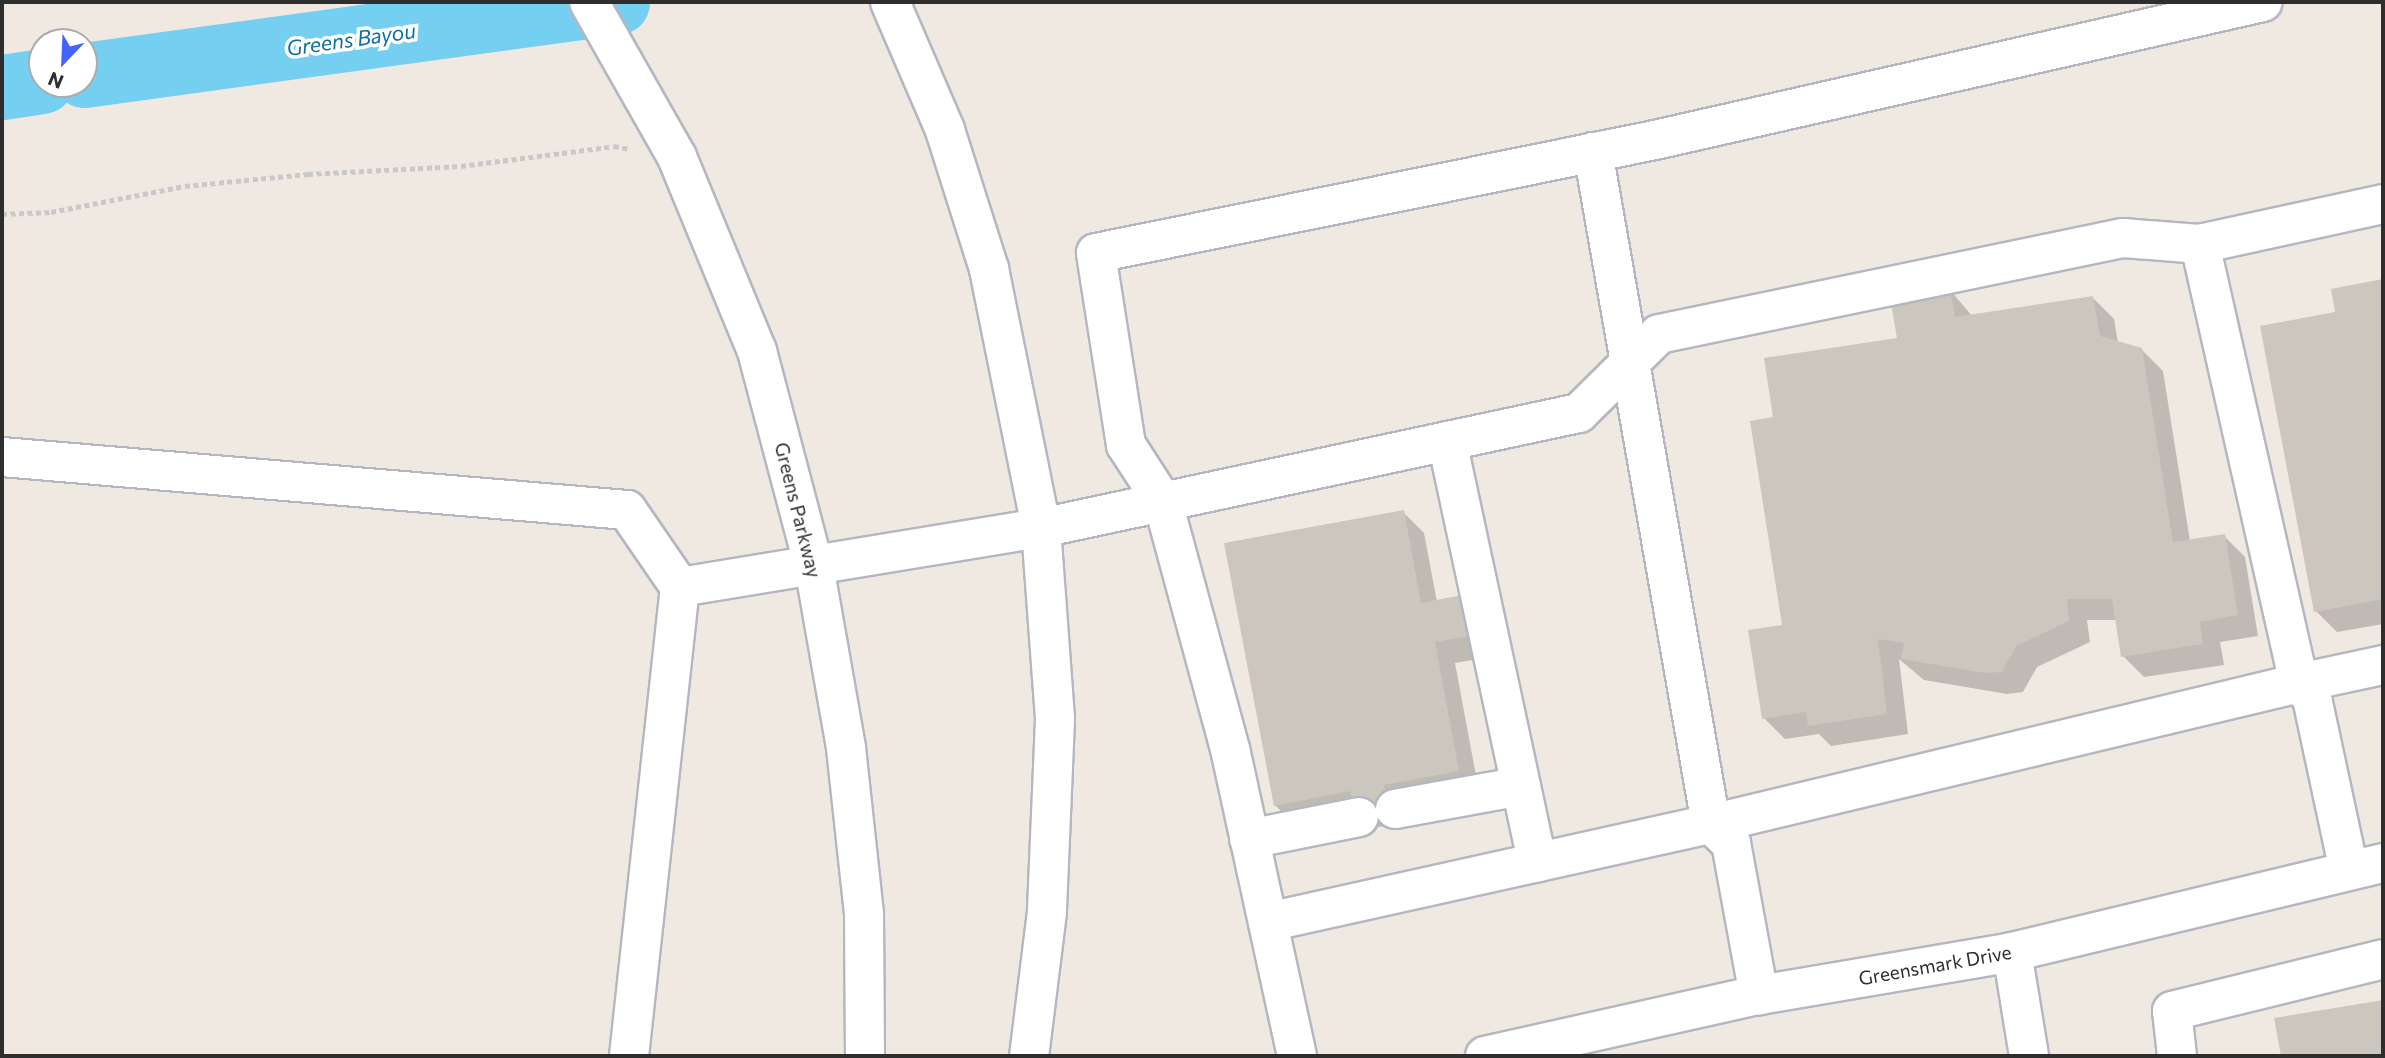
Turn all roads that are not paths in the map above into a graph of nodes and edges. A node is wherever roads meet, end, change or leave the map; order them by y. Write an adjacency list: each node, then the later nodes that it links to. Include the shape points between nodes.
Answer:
1 (589, 2): 12 (street, Greens Parkway, via 669,142 757,351)
2 (890, 2): 11 (street, via 945,130 989,269)
3 (2263, 2): 4 (street)
4 (1593, 152): 7 (street); 10 (street, via 1096,253 1126,445)
5 (2383, 204): 6 (street)
6 (2200, 244): 7 (street, via 2123,238 2082,246 1659,334); 15 (street)
7 (1631, 362): 8 (street, via 1579,413); 17 (street)
8 (1447, 441): 10 (street); 16 (street)
9 (2, 457): 13 (street, via 627,510)
10 (1163, 502): 11 (street); 18 (street)
11 (1041, 528): 12 (street); 27 (street, via 1055,719 1047,912)
12 (814, 566): 13 (street); 26 (street, Greens Parkway, via 846,748 862,901)
13 (680, 587): 25 (street)
14 (2383, 665): 15 (street)
15 (2299, 682): 17 (street); 20 (street, via 2312,698)
16 (1521, 786): 18 (street); 19 (street)
17 (1711, 824): 19 (street); 24 (street, via 1731,843)
18 (1249, 839): 21 (street)
19 (1537, 862): 21 (street)
20 (2366, 867): 22 (street, Greensmark Drive)
21 (1268, 922): 28 (street)
22 (2012, 952): 24 (street, Greensmark Drive); 30 (street)
23 (2383, 959): 31 (street, via 2172,1011)
24 (1759, 995): 29 (street, Greensmark Drive)
25 (629, 1056)
26 (865, 1056)
27 (1028, 1056)
28 (1297, 1056)
29 (1486, 1056)
30 (2029, 1056)
31 (2177, 1056)

